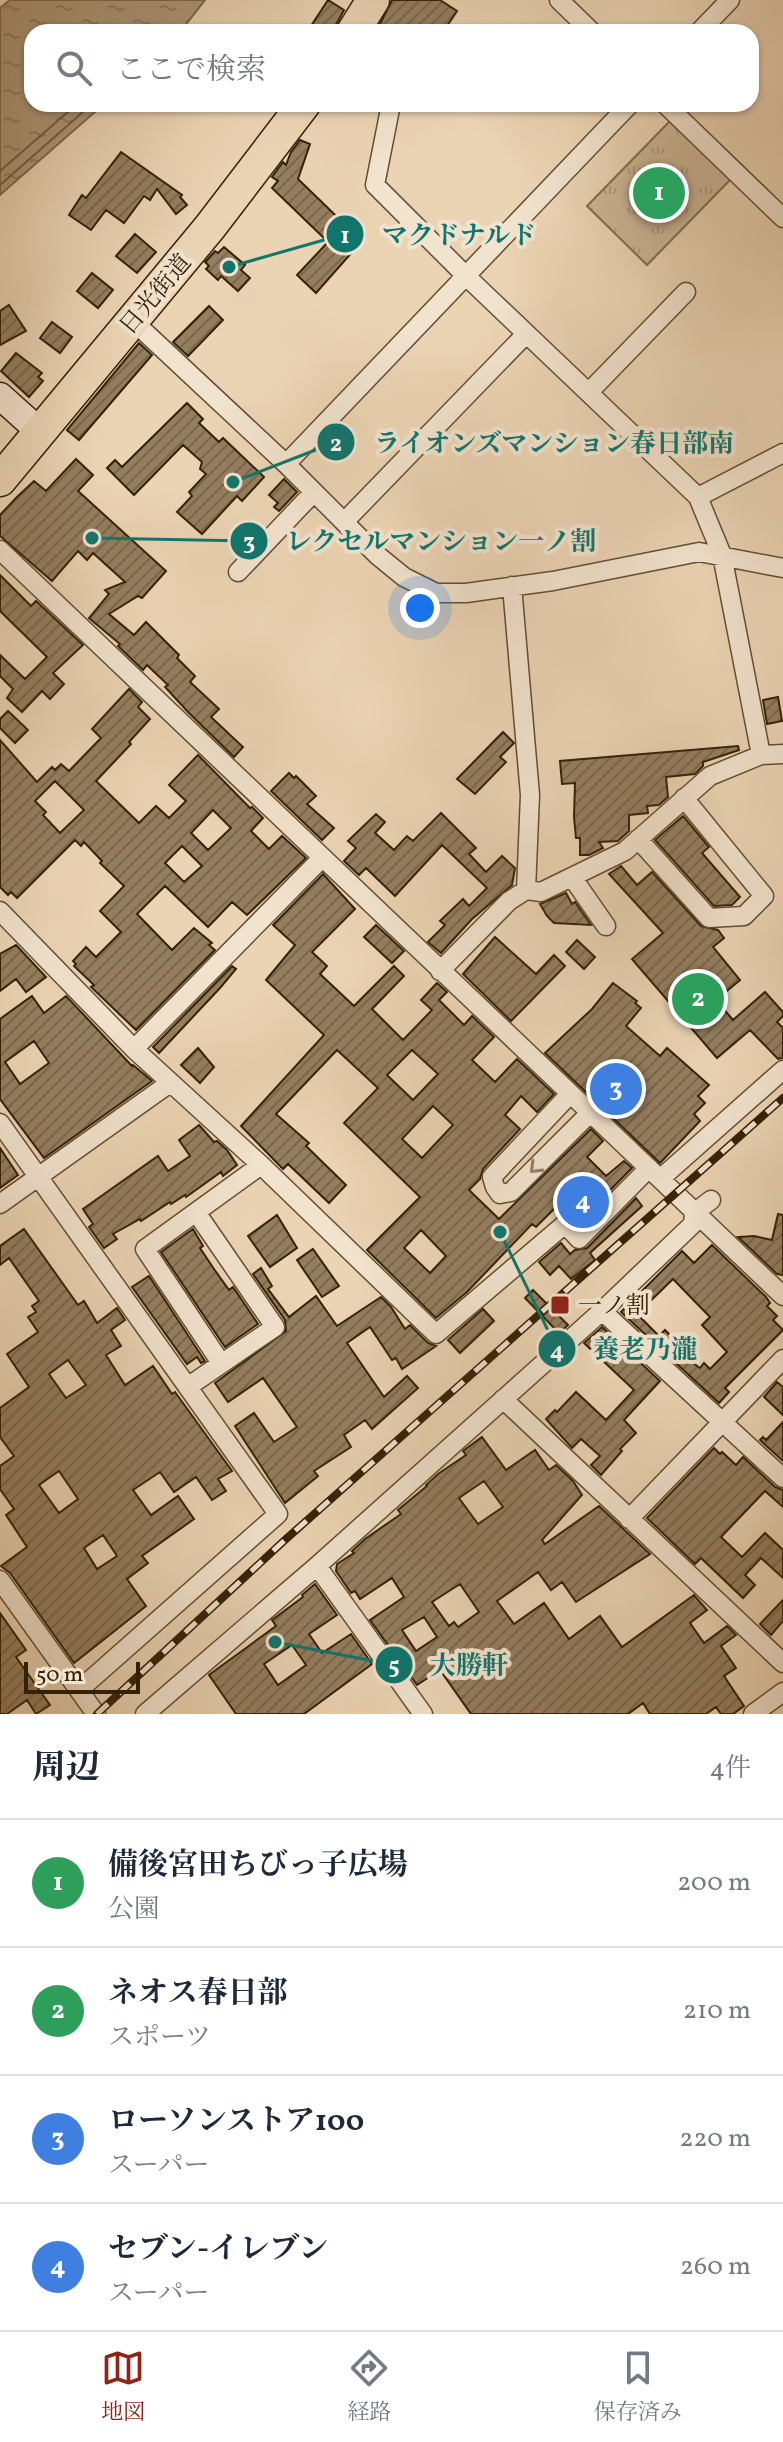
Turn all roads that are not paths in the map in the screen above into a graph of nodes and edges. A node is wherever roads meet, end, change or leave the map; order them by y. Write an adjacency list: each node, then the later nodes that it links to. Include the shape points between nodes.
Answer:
1 (373, 0): 4 (highway)
2 (559, 0): 5 (street)
3 (730, 0): 6 (street)
4 (358, 24)
5 (584, 24)
6 (707, 24)
7 (298, 112): 14 (highway, 日光街道)
8 (389, 112): 12 (street, via 375,185)
9 (622, 112): 12 (street)
10 (673, 112): 11 (street)
11 (783, 218)
12 (467, 277): 15 (street); 20 (street)
13 (686, 292): 16 (street)
14 (133, 321): 18 (highway, 日光街道); 20 (street)
15 (526, 334): 16 (street); 24 (street)
16 (589, 392): 23 (street)
17 (0, 396): 18 (street)
18 (39, 431): 21 (highway, 日光街道)
19 (783, 453): 23 (street)
20 (286, 464): 22 (street)
21 (0, 480)
22 (314, 492): 24 (street); 28 (street)
23 (698, 497): 26 (street)
24 (344, 522): 29 (street, via 404,577 436,593)
25 (0, 550): 34 (street)
26 (722, 555): 27 (street); 29 (street, via 699,552); 31 (street)
27 (783, 568)
28 (238, 572)
29 (512, 586): 36 (street, via 530,795)
30 (783, 754): 31 (street)
31 (761, 755): 32 (street, via 710,776)
32 (684, 798): 33 (street); 33 (street, via 764,896 744,916 709,918)
33 (638, 839): 35 (street)
34 (322, 858): 39 (street); 40 (street)
35 (572, 877): 36 (street, via 541,892); 38 (street)
36 (526, 890): 39 (street)
37 (0, 911): 40 (street)
38 (606, 926)
39 (440, 971): 43 (street)
40 (134, 1049): 42 (street)
41 (783, 1070): 47 (street)
42 (170, 1083): 46 (street); 48 (street)
43 (570, 1094): 44 (street); 44 (street, one-way to 43, via 511,1192 500,1194 492,1177)
44 (590, 1113): 47 (street)
45 (0, 1123): 48 (street)
46 (261, 1165): 47 (street, via 436,1334 565,1224 579,1239); 51 (street)
47 (655, 1174): 52 (street)
48 (37, 1177): 50 (street); 57 (street)
49 (711, 1200): 52 (street)
50 (0, 1204)
51 (196, 1212): 56 (street, via 145,1249); 56 (street, via 275,1327)
52 (694, 1213): 53 (street); 54 (street, via 693,1224)
53 (783, 1296)
54 (602, 1311): 58 (street); 59 (street)
55 (783, 1359): 59 (street)
56 (221, 1363): 57 (street)
57 (189, 1386): 65 (street, via 278,1514)
58 (503, 1399): 61 (street); 62 (street)
59 (721, 1420): 60 (street); 61 (street)
60 (783, 1478)
61 (629, 1519): 64 (street)
62 (317, 1566): 68 (street); 69 (street)
63 (0, 1580): 65 (street)
64 (783, 1663)
65 (79, 1690): 67 (street)
66 (783, 1692): 70 (street)
67 (96, 1714)
68 (145, 1714)
69 (423, 1714)
70 (753, 1714)

